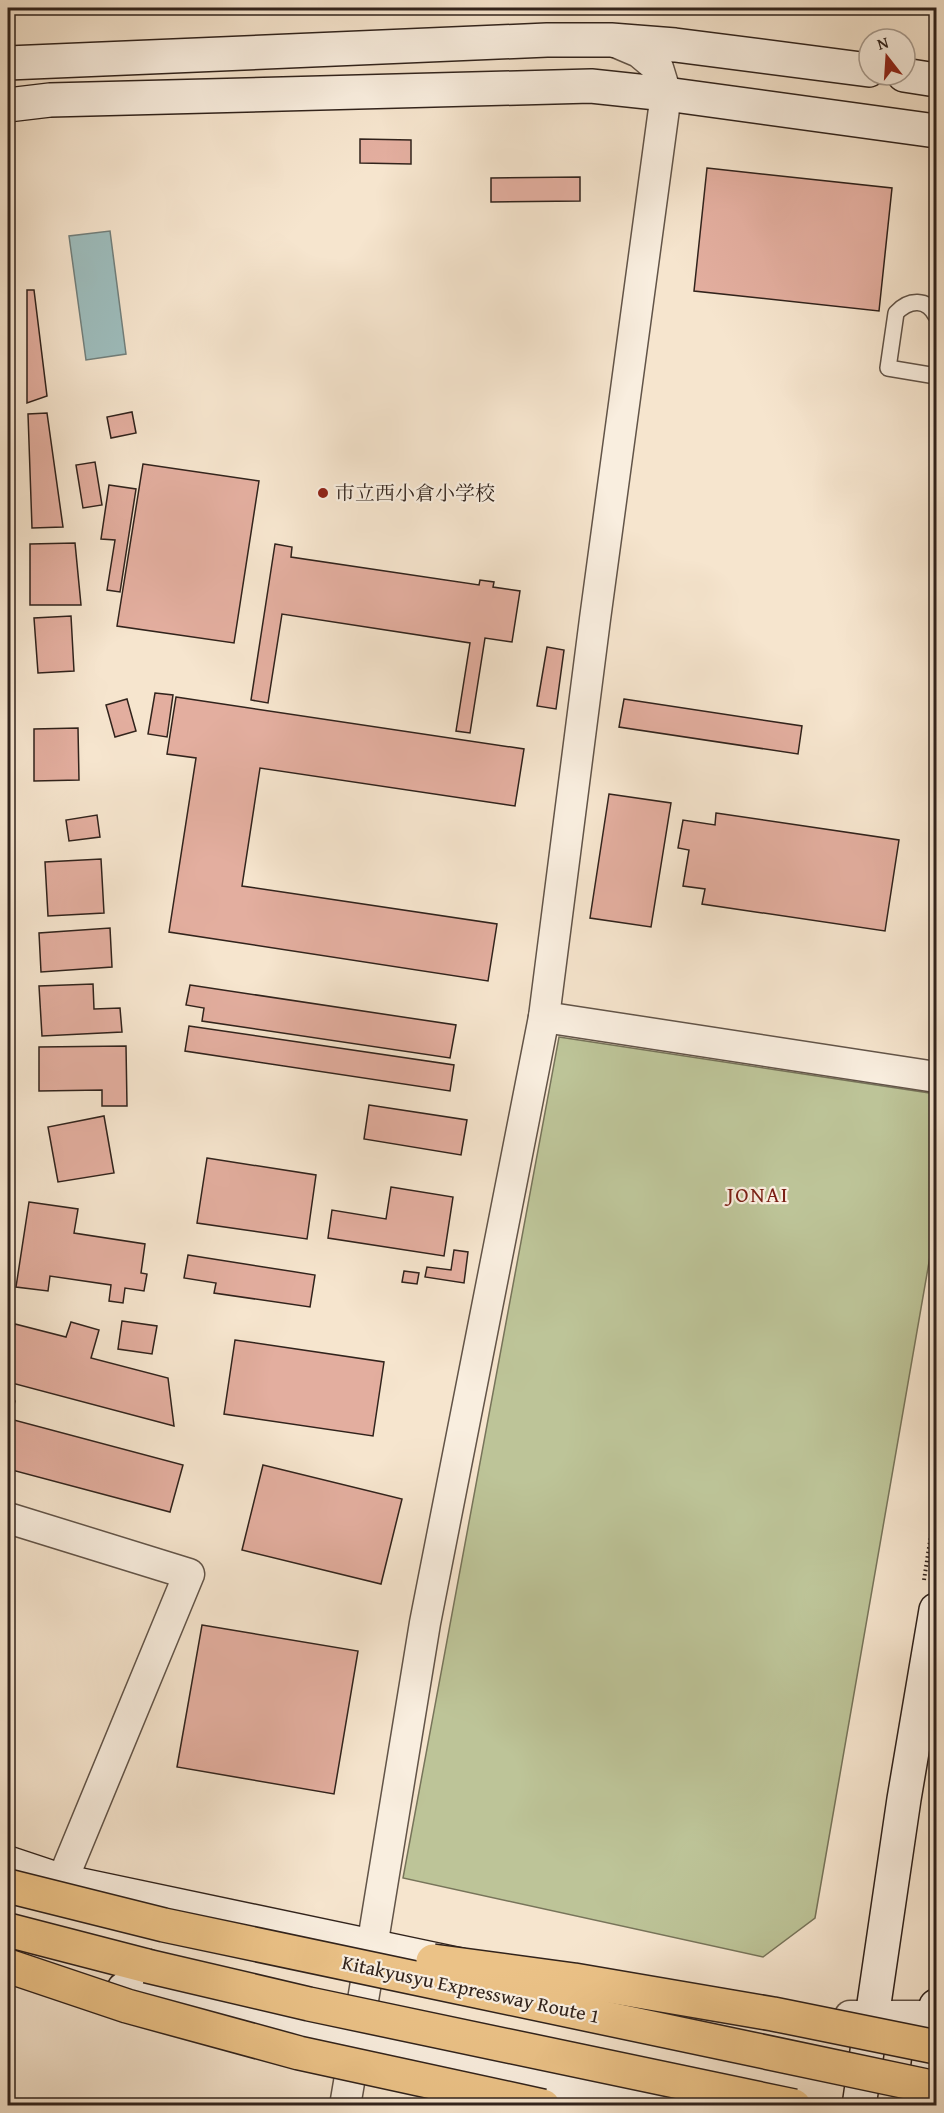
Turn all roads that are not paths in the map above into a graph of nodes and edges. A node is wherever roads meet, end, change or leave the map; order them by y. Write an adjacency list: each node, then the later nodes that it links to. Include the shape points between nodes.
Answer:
1 (611, 40): 2 (street); 3 (street); 6 (street, via 639,52 658,68)
2 (8, 63)
3 (857, 68)
4 (917, 77): 5 (street)
5 (936, 81)
6 (666, 94): 7 (street, via 591,86 540,86 50,100); 8 (street); 11 (street)
7 (8, 105)
8 (936, 131)
9 (936, 316): 10 (lane, via 930,306 916,302 896,313 888,368)
10 (936, 376)
11 (544, 1017): 12 (street); 19 (street, via 425,1623)
12 (936, 1077)
13 (8, 1518): 16 (street, via 189,1574)
14 (936, 1610): 21 (street)
15 (8, 1863): 16 (street)
16 (62, 1881): 19 (street)
17 (8, 1886): 23 (highway, bridge, via 164,1925 574,1980)
18 (8, 1930): 29 (highway, bridge, via 309,2004)
19 (372, 1947): 22 (street); 24 (street)
20 (10, 1968): 24 (street); 27 (highway, bridge, via 128,2006 298,2053)
21 (873, 2015): 22 (street); 23 (street); 25 (street)
22 (736, 2022): 25 (street)
23 (935, 2041): 25 (street); 31 (street)
24 (355, 2046): 26 (street); 28 (street)
25 (868, 2048): 30 (street)
26 (345, 2106)
27 (543, 2106)
28 (659, 2106)
29 (794, 2106)
30 (859, 2106)
31 (923, 2106)

